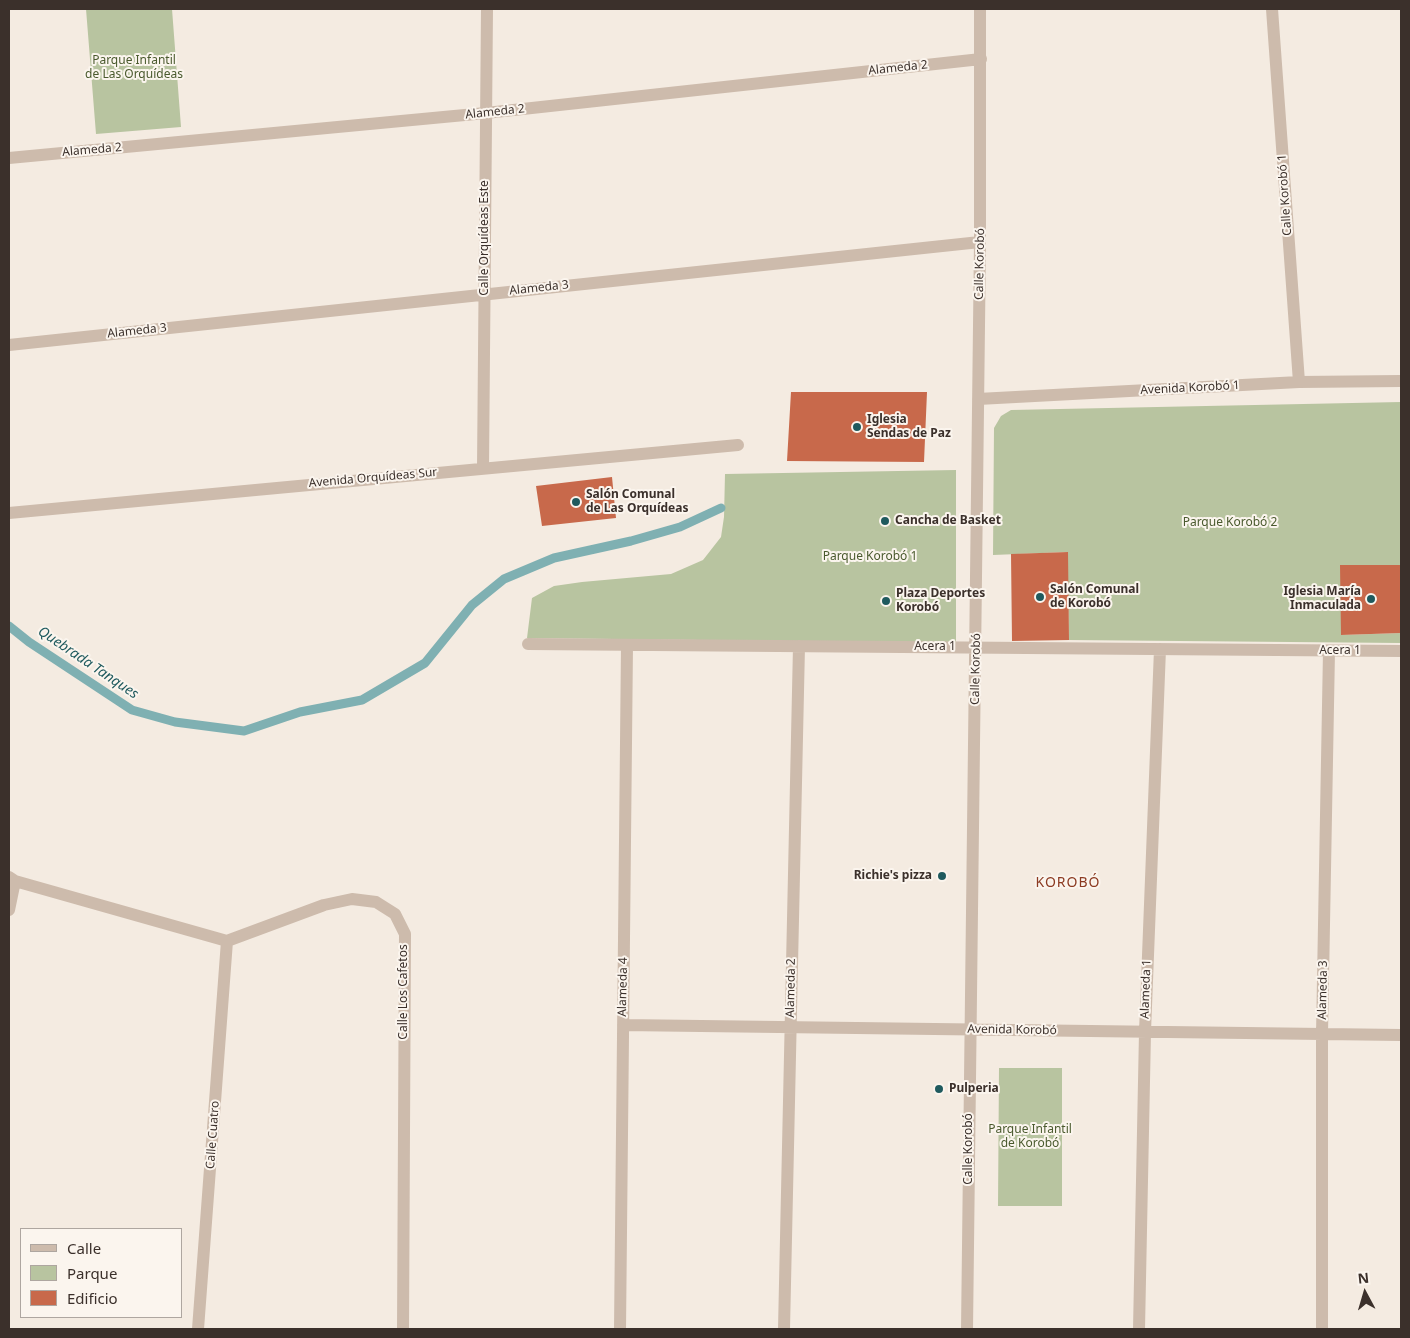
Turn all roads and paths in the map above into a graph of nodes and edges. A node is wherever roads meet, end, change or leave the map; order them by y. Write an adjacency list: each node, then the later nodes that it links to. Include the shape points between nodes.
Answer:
1 (487, 9): 5 (street, Calle Orquídeas Este)
2 (980, 9): 4 (street, Calle Korobó)
3 (1272, 9): 11 (street, Calle Korobó 1)
4 (981, 59): 5 (street, Alameda 2); 7 (street, Calle Korobó)
5 (486, 113): 6 (street, Alameda 2); 8 (street, Calle Orquídeas Este)
6 (9, 158)
7 (980, 242): 8 (street, Alameda 3); 12 (street, Calle Korobó)
8 (485, 294): 9 (street, Alameda 3); 14 (street, Calle Orquídeas Este)
9 (9, 345)
10 (1401, 381): 11 (street, Avenida Korobó 1)
11 (1299, 382): 12 (street, Avenida Korobó 1)
12 (978, 399): 19 (street, Calle Korobó)
13 (738, 445): 14 (street, Avenida Orquídeas Sur)
14 (483, 468): 15 (street, Avenida Orquídeas Sur)
15 (9, 513)
16 (528, 644): 17 (street, Acera 1)
17 (627, 645): 18 (street, Acera 1); 26 (street, Alameda 4)
18 (799, 646): 19 (street, Acera 1); 27 (street, Alameda 2)
19 (976, 647): 20 (street, Acera 1); 28 (street, Calle Korobó)
20 (1160, 649): 21 (street, Acera 1); 29 (street, Alameda 1)
21 (1329, 651): 22 (street, Acera 1); 30 (street, Alameda 3)
22 (1401, 651)
23 (12, 879): 24 (street); 25 (street)
24 (9, 910)
25 (227, 941): 32 (street, Calle Cuatro); 33 (street, Calle Los Cafetos, via 324,904 352,899 376,902 395,914 404,934)
26 (623, 1025): 27 (street, Avenida Korobó); 34 (street, Alameda 4)
27 (790, 1027): 28 (street, Avenida Korobó); 35 (street, Alameda 2)
28 (970, 1029): 29 (street, Avenida Korobó); 36 (street, Calle Korobó)
29 (1145, 1032): 30 (street, Avenida Korobó); 37 (street, Alameda 1)
30 (1322, 1034): 31 (street, Avenida Korobó); 38 (street, Alameda 3)
31 (1401, 1035)
32 (198, 1329)
33 (403, 1329)
34 (620, 1329)
35 (784, 1329)
36 (967, 1329)
37 (1138, 1329)
38 (1322, 1329)

